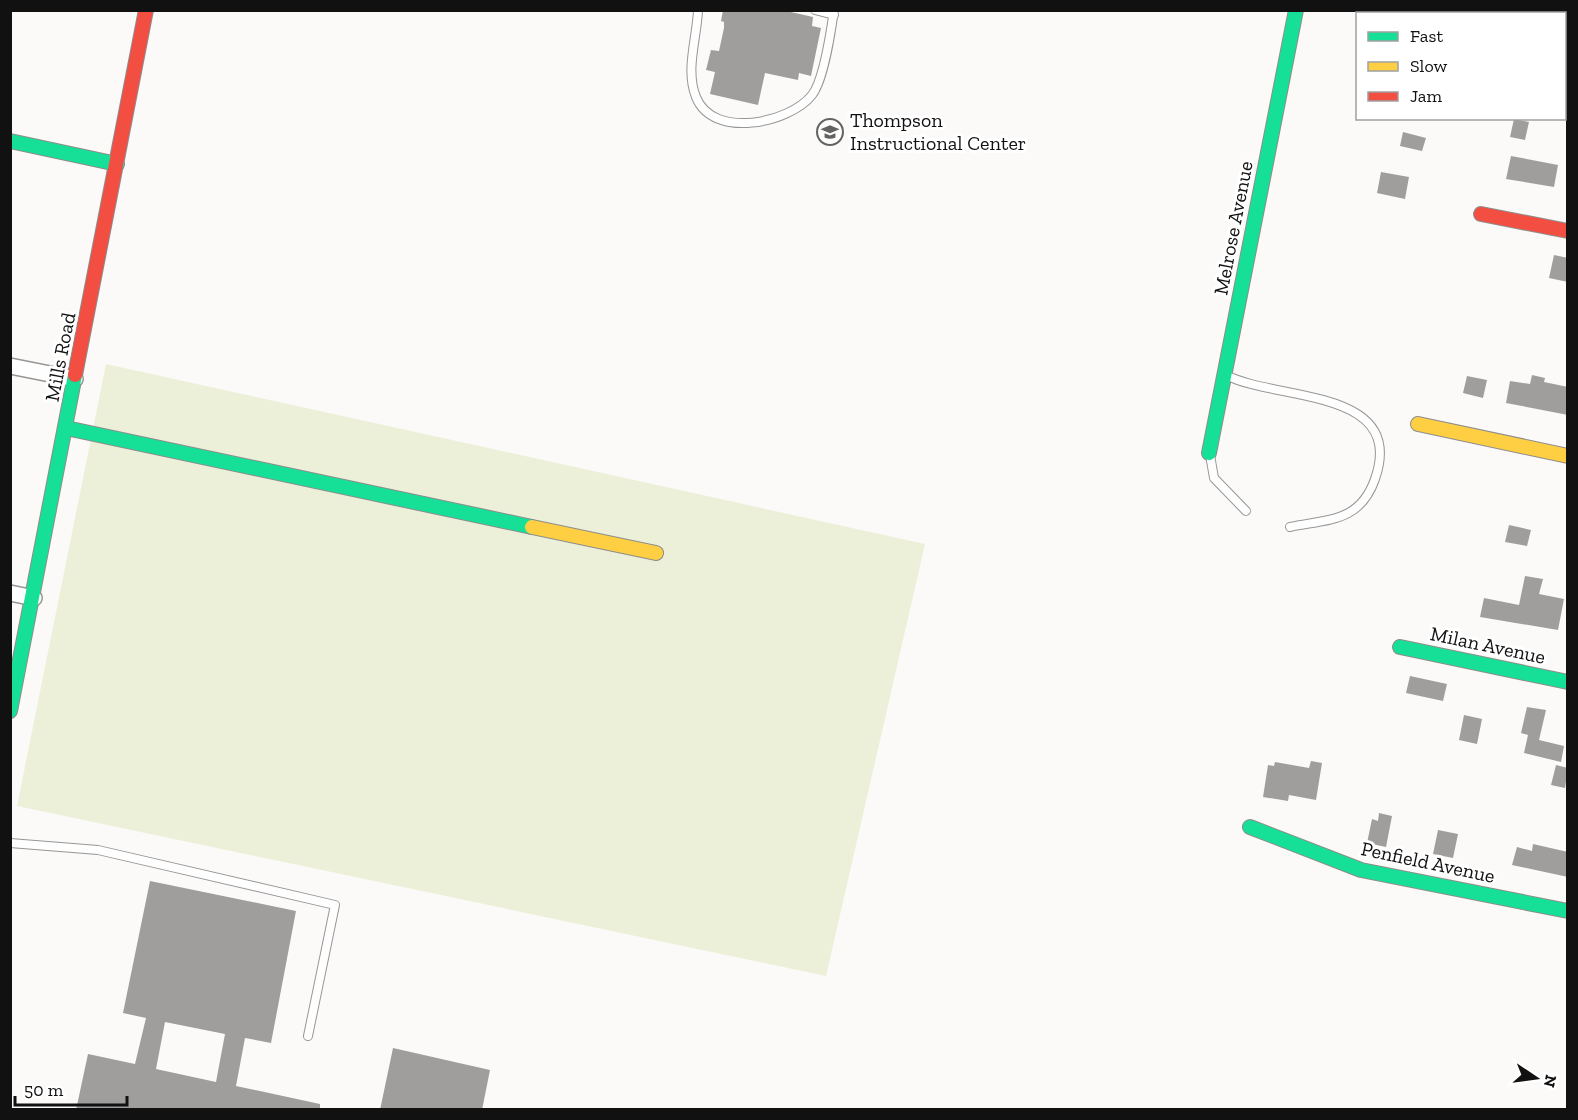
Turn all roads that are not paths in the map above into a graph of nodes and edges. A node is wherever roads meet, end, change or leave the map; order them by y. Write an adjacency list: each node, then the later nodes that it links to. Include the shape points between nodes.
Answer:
1 (146, 10): 7 (street, Mills Road)
2 (698, 10): 5 (lane, via 692,66 696,97 718,118 742,122 775,120 812,96)
3 (815, 10): 5 (lane)
4 (1296, 10): 11 (street, Melrose Avenue)
5 (834, 13)
6 (10, 141): 7 (street)
7 (117, 164): 12 (street, Mills Road)
8 (1482, 213): 9 (street)
9 (1568, 231)
10 (10, 366): 12 (street)
11 (1225, 374): 15 (street, Melrose Avenue); 18 (lane, via 1239,382 1348,408 1371,425 1377,436 1377,473 1362,505 1351,514)
12 (75, 379): 14 (street, Mills Road)
13 (1418, 424): 16 (street)
14 (66, 428): 19 (street); 21 (street, Mills Road)
15 (1209, 453): 17 (lane, via 1214,478)
16 (1568, 456)
17 (1246, 511)
18 (1290, 528)
19 (656, 553)
20 (10, 593): 21 (street)
21 (34, 598): 24 (street, Mills Road)
22 (1400, 647): 23 (street, Milan Avenue)
23 (1568, 682)
24 (10, 711)
25 (1250, 827): 27 (street, Penfield Avenue, via 1361,870)
26 (10, 843): 28 (lane, via 98,850 334,905)
27 (1568, 912)
28 (308, 1036)

